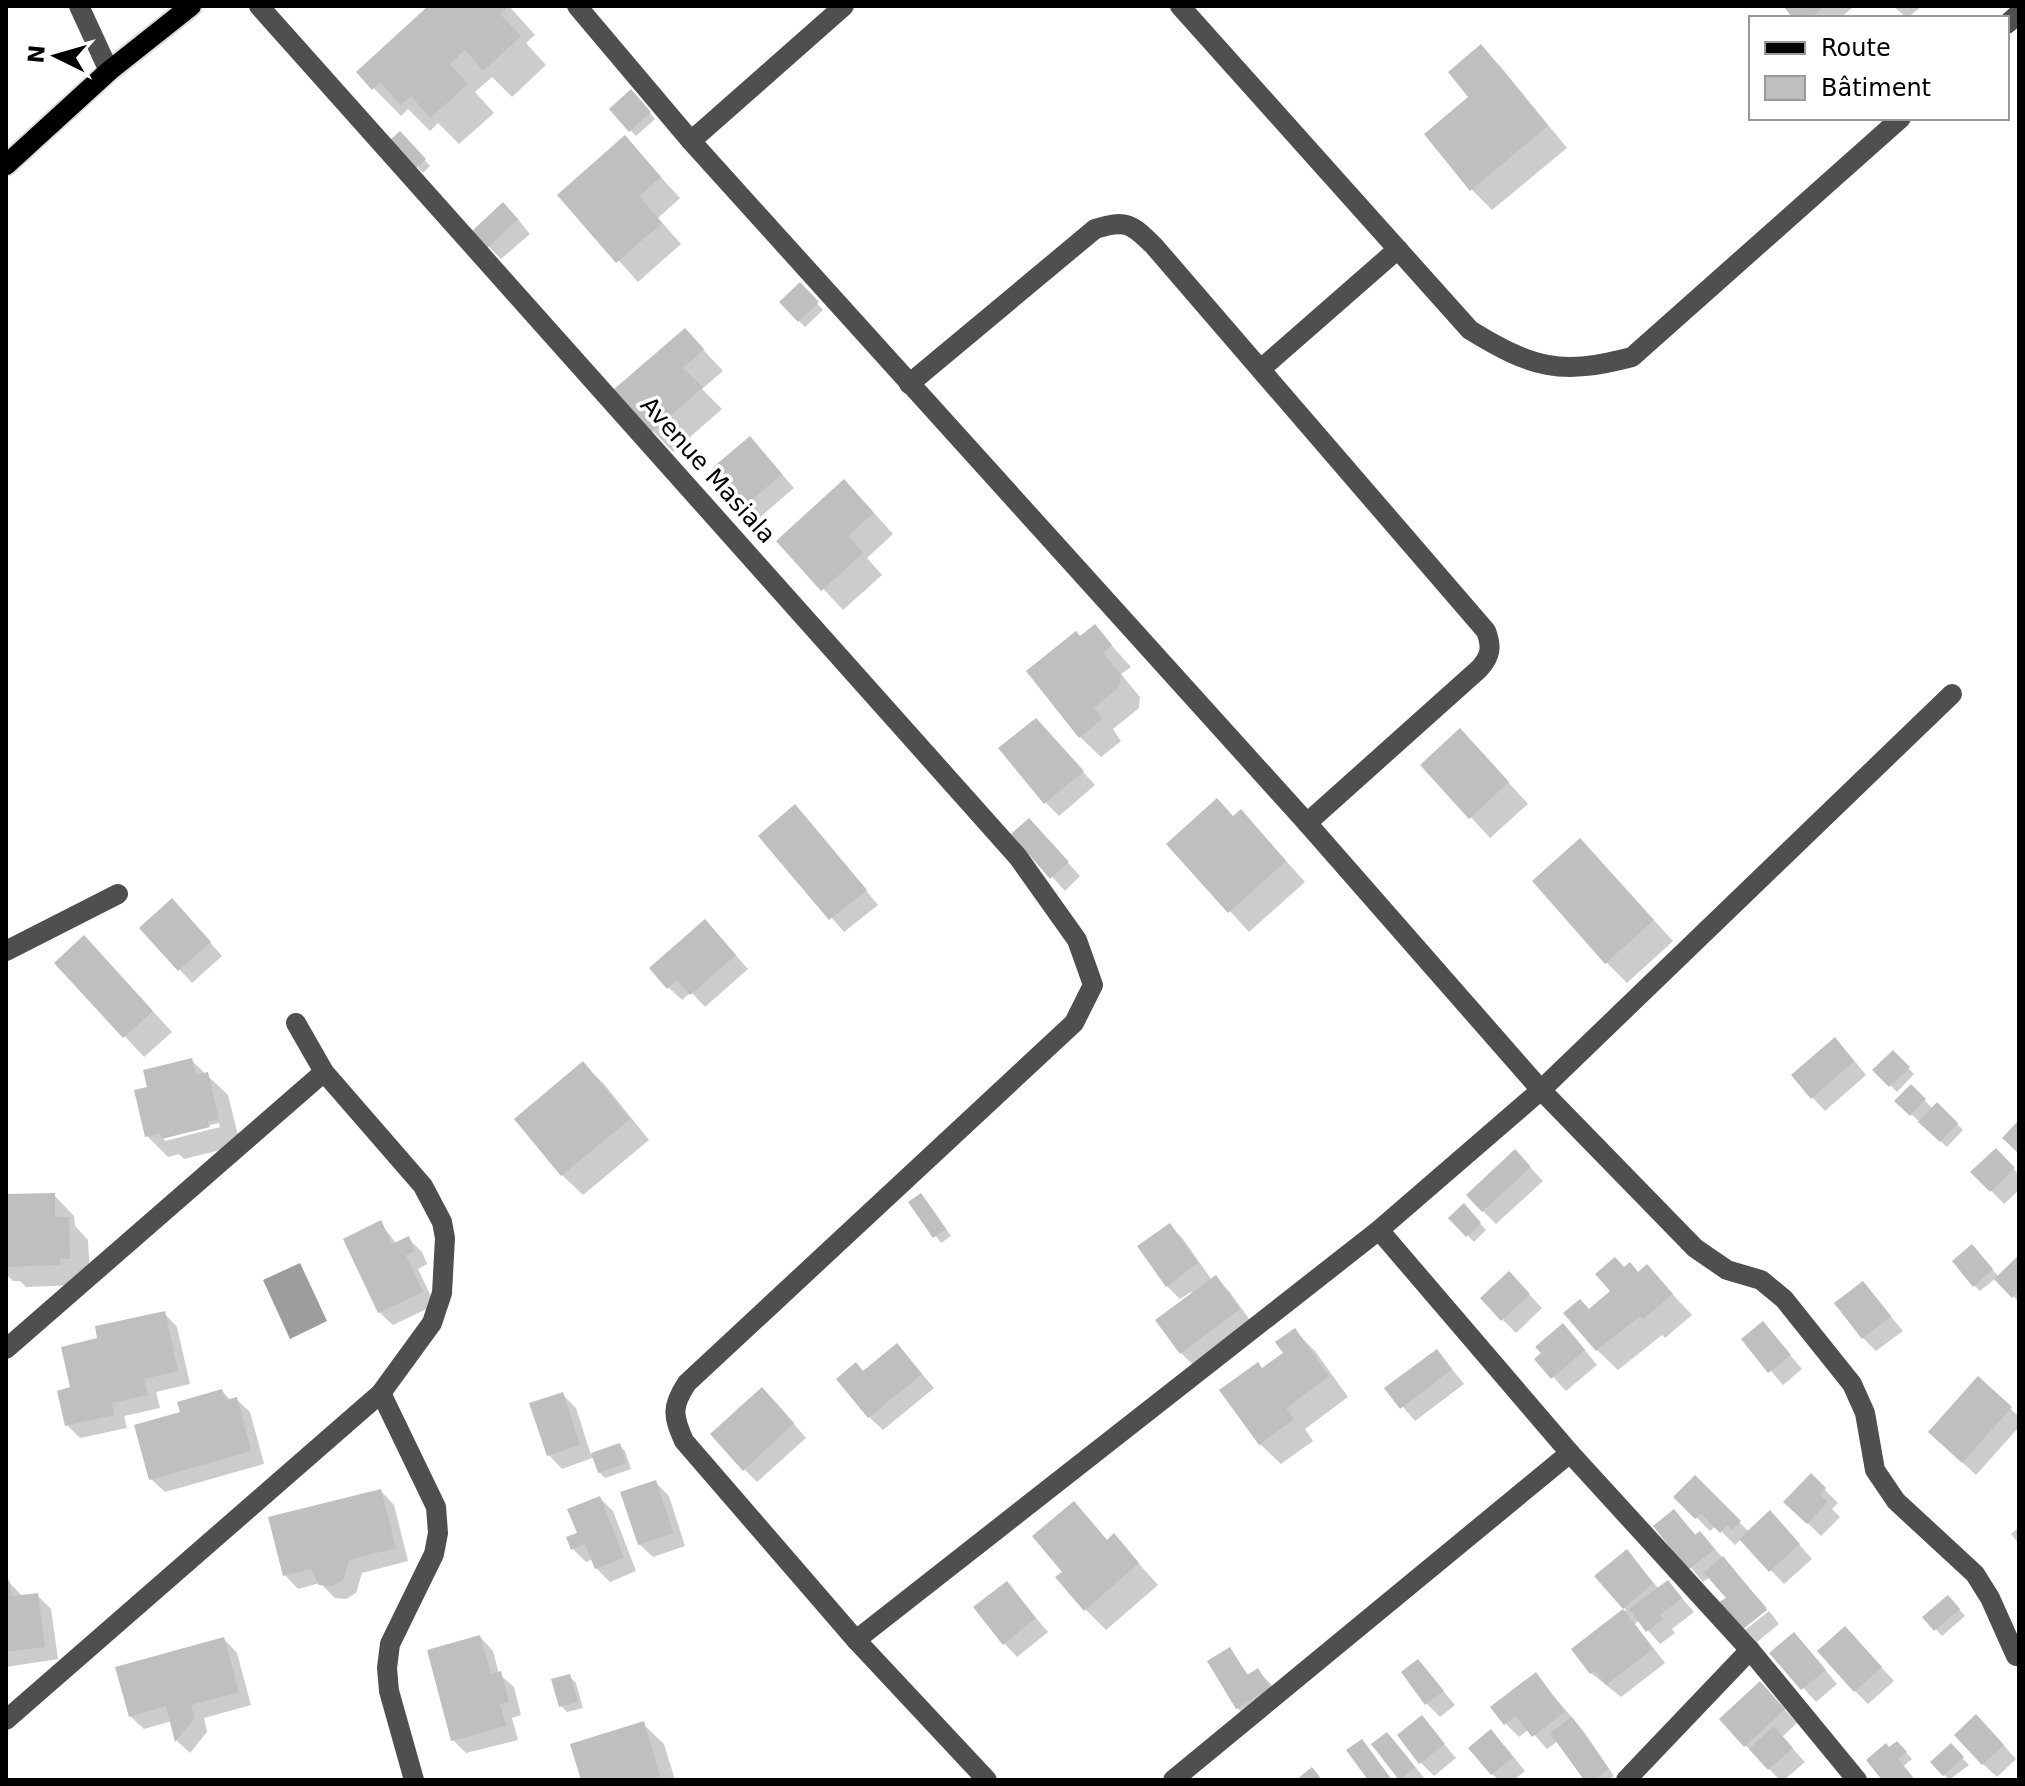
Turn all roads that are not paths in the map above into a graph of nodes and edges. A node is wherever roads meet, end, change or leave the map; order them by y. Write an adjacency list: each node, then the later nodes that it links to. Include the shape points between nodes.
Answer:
1 (79, 6): 7 (street)
2 (191, 6): 7 (main road)
3 (259, 6): 25 (street, Avenue Masiala, via 1018,857 1077,940 1093,985 1074,1023 687,1383 676,1399 674,1419 684,1441)
4 (577, 6): 9 (street)
5 (844, 6): 9 (street)
6 (1180, 6): 11 (street)
7 (109, 71): 10 (main road)
8 (1899, 120): 11 (street, via 1632,357 1595,367 1558,368 1511,355 1470,330)
9 (691, 141): 13 (street)
10 (6, 165)
11 (1398, 249): 12 (street)
12 (1262, 368): 13 (street, via 1134,226 1116,223 1095,229); 15 (street, via 1486,631 1491,644 1479,669)
13 (909, 384): 15 (street)
14 (1952, 694): 20 (street)
15 (1307, 823): 20 (street)
16 (118, 894): 17 (street)
17 (6, 951)
18 (296, 1023): 19 (street)
19 (324, 1072): 22 (street); 23 (street, via 423,1186 445,1238 442,1293 432,1323)
20 (1541, 1090): 21 (street); 27 (street, via 1695,1248 1727,1270 1761,1280 1784,1299 1852,1384 1865,1413 1875,1470 1896,1501 1975,1574)
21 (1379, 1230): 24 (street); 25 (street)
22 (6, 1349)
23 (381, 1393): 28 (street); 29 (street, via 436,1507 434,1554 390,1644 387,1668)
24 (1570, 1453): 26 (street); 31 (street)
25 (856, 1640): 30 (street)
26 (1750, 1650): 32 (street); 33 (street)
27 (2016, 1656)
28 (6, 1720)
29 (414, 1780)
30 (987, 1780)
31 (1173, 1780)
32 (1626, 1780)
33 (1857, 1780)

